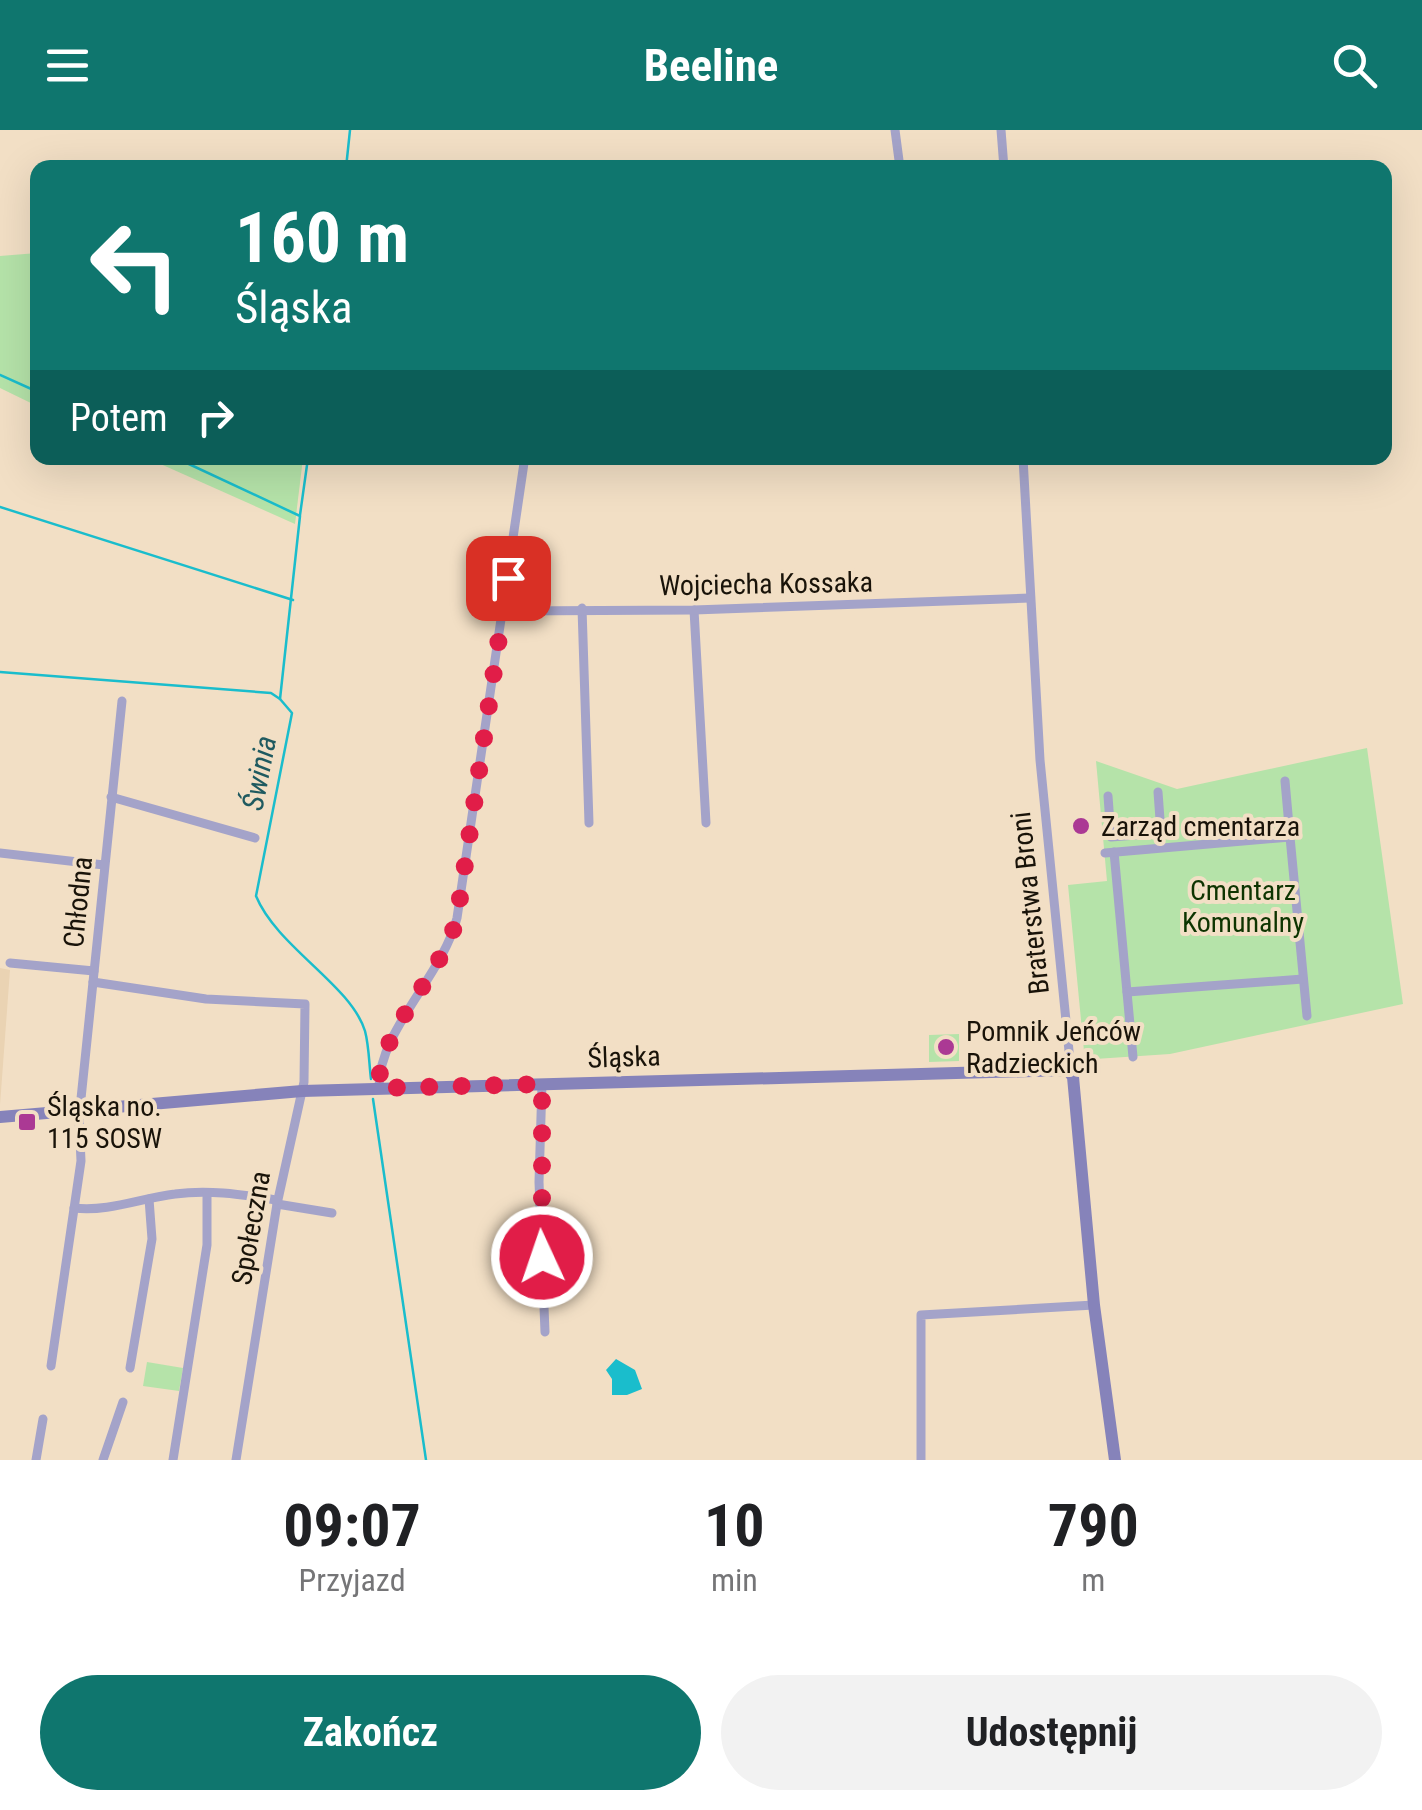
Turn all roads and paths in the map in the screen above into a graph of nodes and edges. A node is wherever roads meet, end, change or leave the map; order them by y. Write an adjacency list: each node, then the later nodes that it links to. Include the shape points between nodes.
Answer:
1 (894, 130): 3 (street)
2 (1001, 130): 4 (street)
3 (899, 160)
4 (1003, 160)
5 (524, 465): 10 (street)
6 (1024, 465): 7 (street, Braterstwa Broni)
7 (1030, 598): 9 (street, Wojciecha Kossaka); 32 (street, Braterstwa Broni)
8 (582, 608): 9 (street, Wojciecha Kossaka); 10 (street, Wojciecha Kossaka); 17 (street)
9 (694, 610): 16 (street)
10 (503, 611): 34 (street, via 455,928 382,1056)
11 (122, 701): 15 (street, Chłodna)
12 (1285, 781): 20 (street)
13 (1158, 792): 18 (street)
14 (1108, 796): 19 (street)
15 (111, 797): 21 (street); 25 (street, Chłodna)
16 (706, 823)
17 (589, 824)
18 (1161, 833): 19 (street); 22 (street)
19 (1111, 837): 23 (street)
20 (1290, 837): 22 (street); 28 (street)
21 (254, 838)
22 (1162, 848): 23 (street)
23 (1110, 852): 29 (street)
24 (0, 854): 25 (street)
25 (104, 864): 27 (street, Chłodna)
26 (10, 963): 27 (street)
27 (93, 977): 35 (street, Społeczna, via 206,999 305,1004); 36 (street, Chłodna)
28 (1303, 978): 29 (street); 30 (street)
29 (1127, 992): 31 (street)
30 (1307, 1016)
31 (1133, 1057)
32 (1071, 1071): 33 (street, Śląska); 43 (street, Braterstwa Broni)
33 (542, 1084): 34 (street, Śląska); 44 (street)
34 (379, 1088): 35 (street, Śląska)
35 (302, 1091): 36 (street, Śląska); 40 (street, Społeczna)
36 (80, 1109): 37 (street, Śląska); 41 (street, Chłodna)
37 (0, 1117)
38 (208, 1193): 39 (street); 40 (street); 51 (street, via 207,1245)
39 (149, 1198): 41 (street); 46 (street, via 152,1239)
40 (277, 1202): 42 (street); 52 (street, Społeczna)
41 (74, 1208): 45 (street, Chłodna)
42 (332, 1213)
43 (1094, 1305): 53 (street, via 921,1314); 54 (street, Braterstwa Broni)
44 (545, 1332)
45 (50, 1366)
46 (130, 1368)
47 (123, 1402): 50 (street)
48 (43, 1419): 49 (street)
49 (36, 1460)
50 (103, 1460)
51 (172, 1460)
52 (236, 1460)
53 (921, 1460)
54 (1116, 1460)

